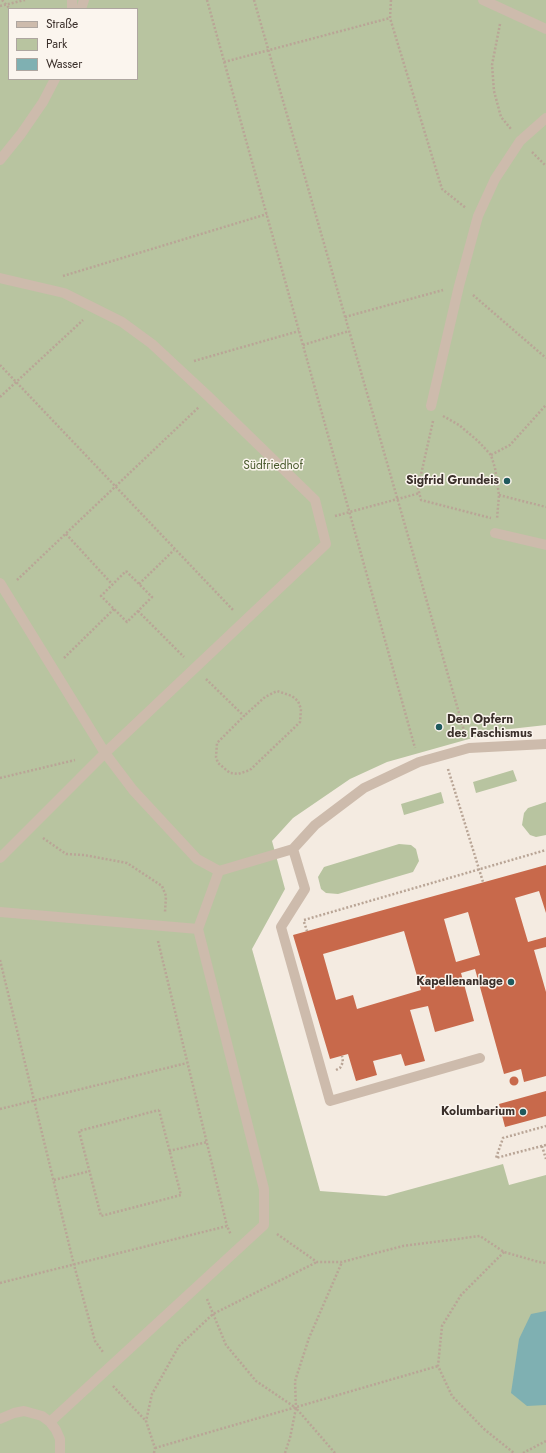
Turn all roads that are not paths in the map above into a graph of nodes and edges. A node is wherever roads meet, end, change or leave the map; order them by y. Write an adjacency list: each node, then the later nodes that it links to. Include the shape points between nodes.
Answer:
1 (483, 0): 2 (lane)
2 (546, 29)
3 (54, 80): 5 (lane, via 22,134)
4 (546, 118): 7 (lane, via 520,141 496,179 478,216 459,286)
5 (0, 160)
6 (0, 278): 12 (lane, via 64,292 122,322 146,340 315,500 326,544)
7 (433, 409)
8 (495, 532): 9 (lane)
9 (546, 545)
10 (3, 587): 12 (lane)
11 (546, 744): 13 (lane, via 469,748 419,762 364,788 315,825)
12 (105, 753): 14 (lane); 15 (lane, via 133,790 197,859)
13 (293, 849): 15 (lane); 18 (lane, via 305,889 281,927 330,1101)
14 (0, 858)
15 (219, 871): 17 (lane)
16 (0, 912): 17 (lane)
17 (198, 929): 20 (lane, via 264,1189 264,1225)
18 (480, 1058)
19 (0, 1419): 20 (lane, via 14,1412 24,1411 42,1416)
20 (50, 1422): 21 (lane, via 60,1439)
21 (60, 1453)

